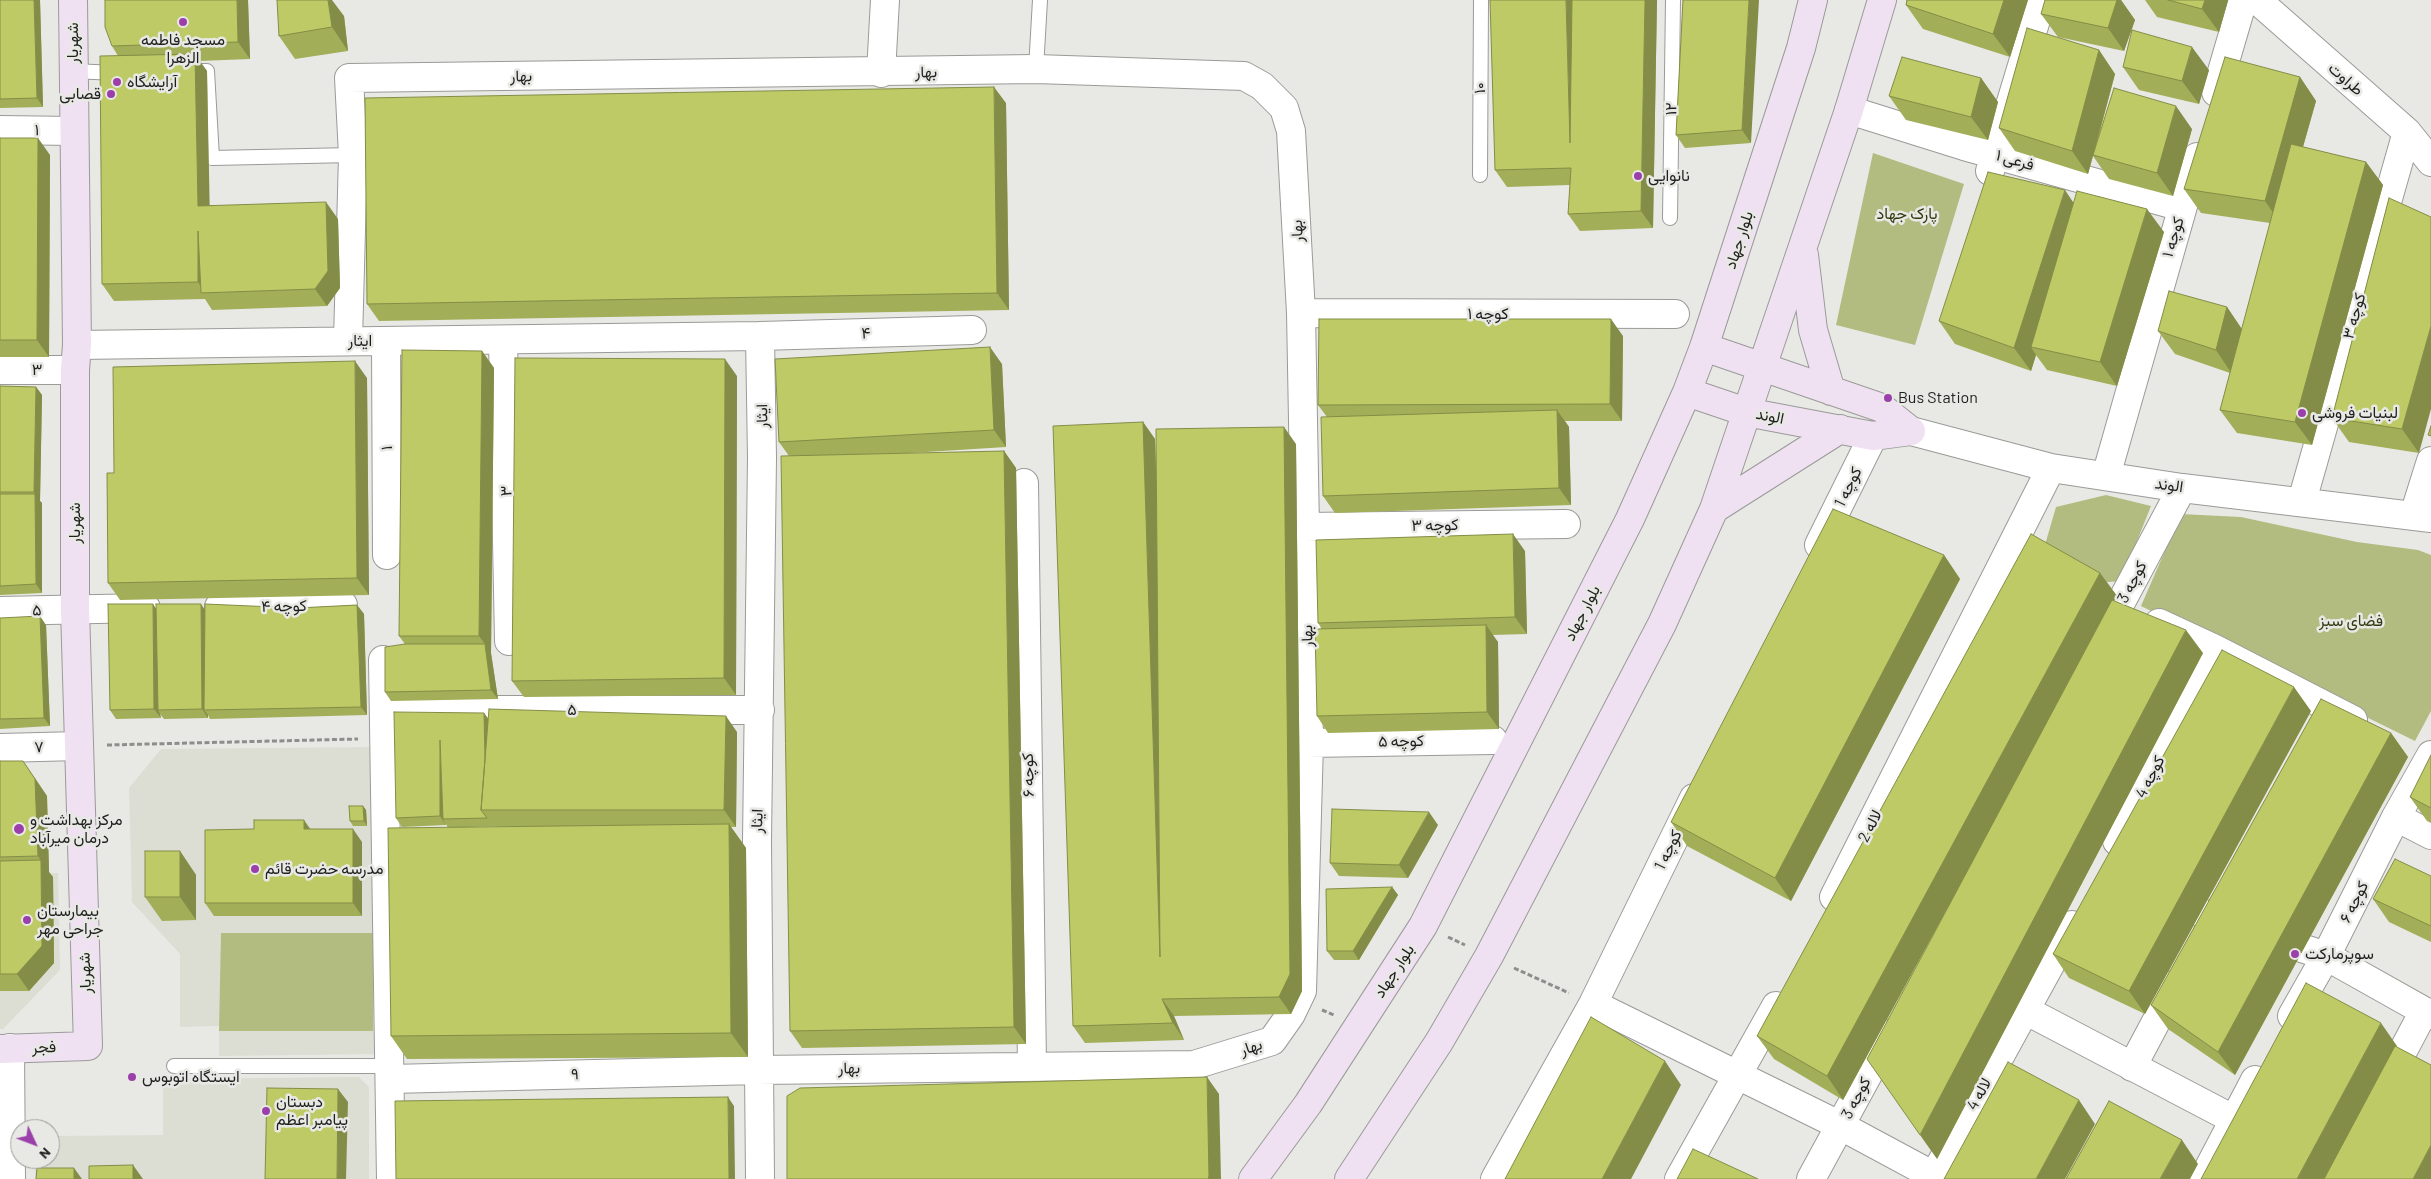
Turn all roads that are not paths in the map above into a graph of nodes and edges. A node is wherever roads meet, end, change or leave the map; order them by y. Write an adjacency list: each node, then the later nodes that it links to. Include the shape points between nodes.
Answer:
1 (73, 0): 12 (main road, شهریار)
2 (885, 0): 15 (street)
3 (1040, 0): 11 (lane)
4 (1481, 0): 23 (lane, ۱۰)
5 (1673, 0): 26 (lane, ۱۲)
6 (1813, 0): 35 (main road, بلوار جهاد, via 1801,48)
7 (1882, 0): 16 (main road)
8 (2042, 0): 20 (street)
9 (2243, 0): 25 (street, کوچه ۱)
10 (2256, 0): 19 (street, طراوت)
11 (1036, 69): 15 (street, بهار); 28 (street, بهار, via 1244,76 1262,86 1284,108 1291,131)
12 (72, 71): 13 (lane); 18 (main road, شهریار)
13 (130, 72)
14 (178, 72): 21 (lane, via 207,71 212,158)
15 (881, 73): 21 (street, بهار, via 349,78)
16 (1849, 110): 20 (street, فرعی ۱); 27 (main road)
17 (0, 130): 18 (street, ۱)
18 (74, 131): 36 (main road, شهریار)
19 (2406, 132): 22 (street, طراوت); 54 (street, کوچه ۳)
20 (1995, 154): 24 (street); 25 (street, فرعی ۱)
21 (353, 155): 32 (street, بهار)
22 (2431, 162)
23 (1480, 175)
24 (1984, 191)
25 (2182, 207): 52 (street, کوچه ۱)
26 (1670, 218)
27 (1803, 245): 37 (main road); 39 (main road, via 1813,330)
28 (1301, 313): 29 (street, کوچه ۱); 46 (street, بهار)
29 (1675, 314)
30 (972, 330): 31 (street, ۴)
31 (760, 336): 34 (street, ایثار); 47 (street, ایثار)
32 (348, 341): 33 (street, ایثار); 36 (street, ایثار)
33 (386, 341): 34 (street, ایثار); 59 (street, ۱)
34 (503, 341): 65 (street, ۳)
35 (1704, 347): 37 (main road, الوند); 40 (main road, بلوار جهاد)
36 (76, 358): 38 (street, ۳); 63 (main road, شهریار)
37 (1761, 367): 39 (main road, الوند); 41 (main road)
38 (0, 370)
39 (1831, 391): 43 (main road, الوند, via 1882,408)
40 (1687, 392): 41 (main road, الوند); 109 (main road, بلوار جهاد, via 1630,519 1423,926 1308,1104)
41 (1746, 412): 42 (main road, الوند); 55 (main road)
42 (1840, 430): 44 (main road, الوند); 55 (main road)
43 (1911, 431): 44 (main road, الوند); 50 (street, الوند)
44 (1873, 436): 60 (street, کوچه 1)
45 (1276, 444): 46 (street, via 1296,444)
46 (1302, 454): 58 (street, بهار)
47 (762, 458): 48 (street); 70 (street, ایثار)
48 (791, 459)
49 (2431, 461): 56 (street)
50 (2051, 468): 52 (street, الوند); 87 (street, لاله 2)
51 (1015, 473): 97 (street, کوچه ۶)
52 (2106, 476): 53 (street, الوند)
53 (2182, 488): 54 (street, الوند); 62 (street, کوچه 3)
54 (2302, 501): 56 (street, الوند)
55 (1714, 508): 110 (main road, via 1662,624 1489,956 1439,1042)
56 (2422, 517)
57 (1566, 524): 58 (street, کوچه ۳)
58 (1304, 527): 73 (street, بهار)
59 (387, 555)
60 (1807, 569)
61 (343, 605): 63 (street, کوچه ۴)
62 (2119, 605): 66 (street); 67 (street, کوچه 3)
63 (74, 609): 64 (street, ۵); 74 (main road, شهریار)
64 (0, 610)
65 (508, 641)
66 (2215, 649): 71 (street, via 2323,716); 86 (street, کوچه 4, via 2120,868)
67 (2092, 656)
68 (383, 660): 69 (street)
69 (384, 710): 70 (street, ۵); 79 (street)
70 (760, 710): 83 (street, ایثار)
71 (2379, 732)
72 (1493, 740): 73 (street, کوچه ۵)
73 (1309, 743): 97 (street, بهار, via 1302,991 1272,1041 1194,1066)
74 (79, 746): 75 (street, ۷); 94 (main road, شهریار)
75 (0, 748)
76 (2431, 755): 78 (street, کوچه ۶)
77 (1706, 773): 90 (street, کوچه 1)
78 (2396, 817): 80 (street); 88 (street, کوچه ۶)
79 (382, 835): 81 (street); 100 (street)
80 (2431, 835)
81 (415, 836)
82 (728, 841): 83 (street)
83 (757, 841): 99 (street, ایثار)
84 (2224, 893): 86 (street)
85 (2086, 900): 91 (street)
86 (2210, 918): 88 (street); 98 (street)
87 (1822, 921)
88 (2326, 956): 93 (street); 103 (street, کوچه ۶)
89 (1789, 981): 101 (street)
90 (1593, 1004): 101 (street); 111 (street, کوچه 1)
91 (2025, 1010): 98 (street); 105 (street, لاله 4)
92 (1901, 1013): 104 (street, کوچه 3)
93 (2427, 1013): 102 (street)
94 (88, 1046): 95 (main road, فجر)
95 (5, 1049): 106 (street)
96 (174, 1066): 100 (lane)
97 (1032, 1066): 99 (street, بهار)
98 (2132, 1067): 103 (street)
99 (758, 1070): 100 (street, ۹); 108 (street, ایثار)
100 (390, 1072): 107 (street)
101 (1738, 1076): 104 (street); 112 (street)
102 (2375, 1103)
103 (2233, 1119): 114 (street, کوچه ۶)
104 (1840, 1126): 105 (street); 113 (street, کوچه 3)
105 (1934, 1177)
106 (11, 1179)
107 (391, 1179)
108 (760, 1179)
109 (1253, 1179)
110 (1349, 1179)
111 (1496, 1179)
112 (1679, 1179)
113 (1811, 1179)
114 (2203, 1179)

